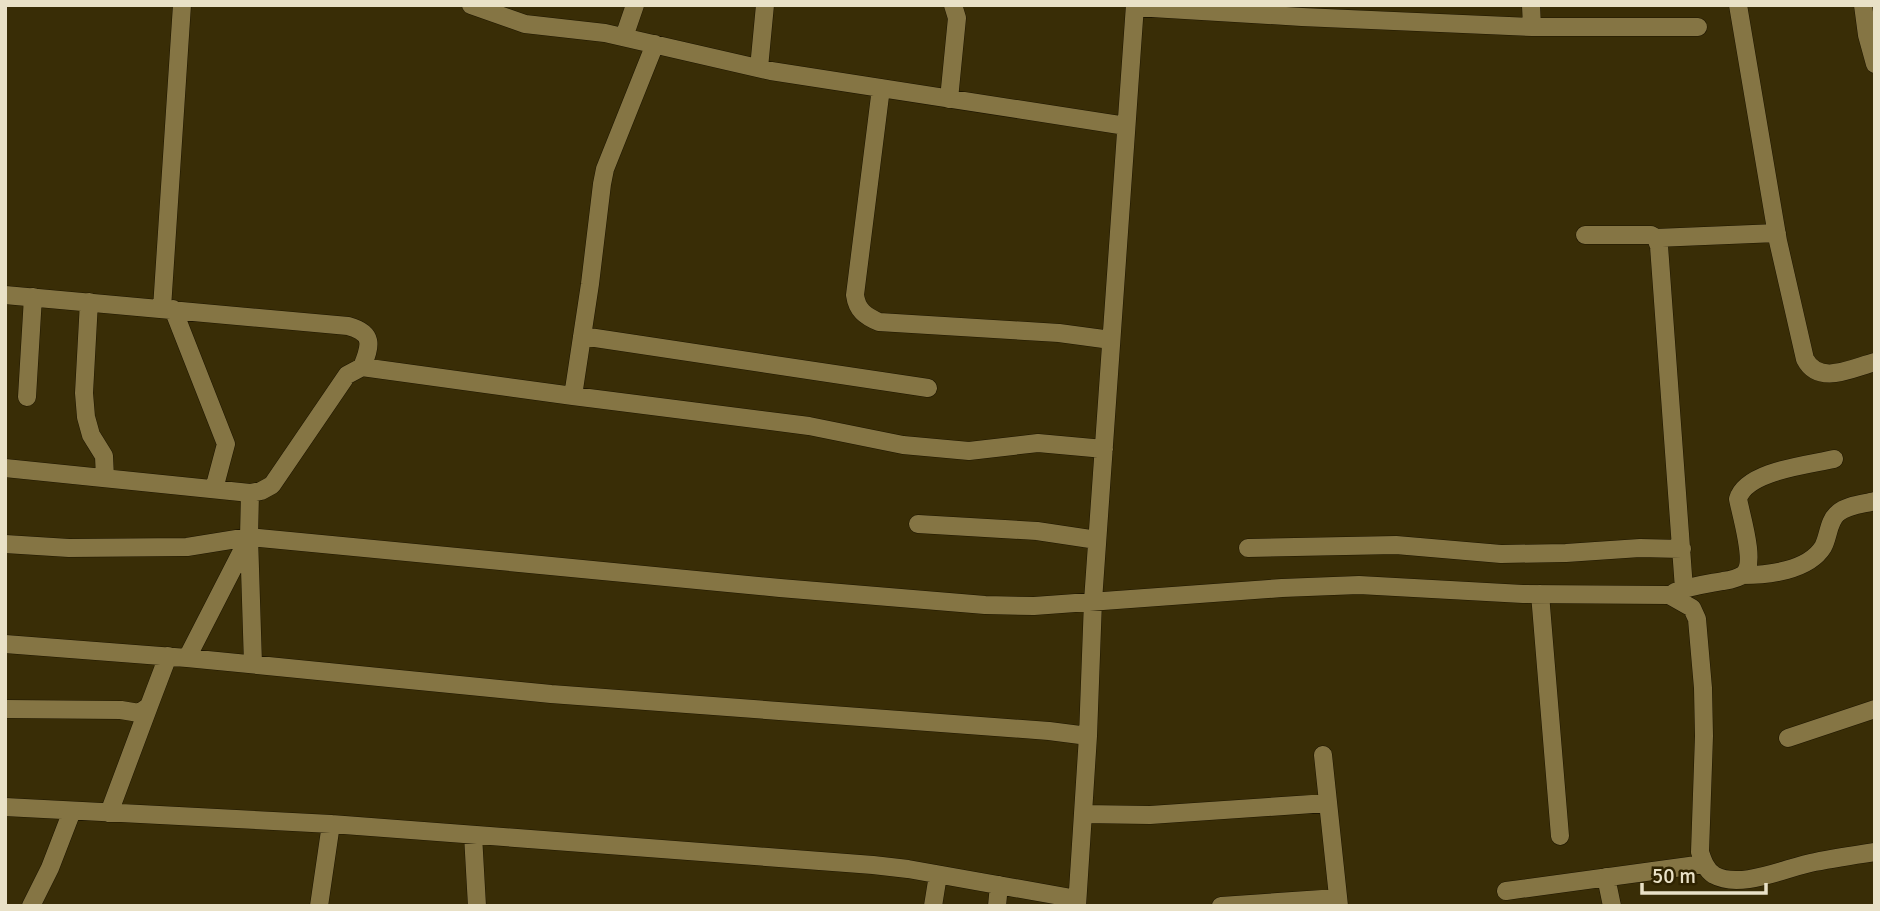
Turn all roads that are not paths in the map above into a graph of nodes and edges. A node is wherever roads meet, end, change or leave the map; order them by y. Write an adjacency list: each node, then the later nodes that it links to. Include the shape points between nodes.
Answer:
1 (182, 5): 26 (street)
2 (471, 5): 13 (street, via 526,24)
3 (635, 5): 13 (street)
4 (765, 5): 16 (street)
5 (953, 5): 18 (street, via 957,18)
6 (1531, 5): 11 (street)
7 (1738, 5): 20 (street)
8 (1863, 5): 15 (street)
9 (1135, 6): 10 (street); 19 (street)
10 (1245, 9): 11 (street)
11 (1532, 27): 12 (street)
12 (1698, 27)
13 (624, 37): 14 (street)
14 (654, 44): 16 (street); 27 (street, via 601,184)
15 (1875, 64)
16 (759, 68): 17 (street)
17 (881, 88): 18 (street); 28 (street, via 855,295 860,311 879,322)
18 (949, 99): 19 (street)
19 (1126, 126): 28 (street)
20 (1777, 233): 22 (street); 29 (street, via 1808,366 1833,374)
21 (1585, 234): 22 (street)
22 (1656, 238): 46 (street)
23 (5, 295): 24 (street)
24 (33, 297): 25 (street); 33 (street)
25 (89, 302): 26 (street); 37 (street, via 86,417 104,456)
26 (167, 309): 30 (street, via 348,326 366,335 369,344); 38 (street, via 226,444)
27 (582, 336): 31 (street); 32 (street)
28 (1111, 340): 34 (street)
29 (1875, 362)
30 (362, 367): 32 (street); 39 (street, via 347,375 272,485)
31 (928, 387)
32 (573, 396): 34 (street, via 809,426 903,445 969,451 1038,443)
33 (27, 397)
34 (1104, 449): 43 (street)
35 (1834, 459): 47 (street, via 1766,475 1740,492 1749,557)
36 (5, 467): 37 (street)
37 (105, 478): 38 (street)
38 (214, 489): 39 (street)
39 (250, 493): 42 (street)
40 (1875, 502): 47 (street, via 1841,510 1811,559 1781,572)
41 (918, 524): 43 (street, via 1037,531)
42 (249, 537): 44 (street, via 187,547); 50 (street, via 985,605); 53 (street); 54 (street)
43 (1097, 540): 50 (street)
44 (5, 544)
45 (1248, 548): 46 (street, via 1396,545 1501,554)
46 (1682, 549): 48 (street)
47 (1743, 575): 48 (street)
48 (1677, 592): 49 (street); 70 (street, via 1697,619 1703,688 1700,852)
49 (1540, 594): 50 (street, via 1359,585); 68 (street)
50 (1093, 601): 58 (street)
51 (5, 644): 52 (street)
52 (168, 656): 53 (street); 55 (street)
53 (187, 658): 54 (street)
54 (253, 664): 58 (street, via 551,694)
55 (149, 706): 56 (street, via 139,713); 64 (street)
56 (5, 709)
57 (1875, 709): 59 (street)
58 (1088, 736): 65 (street)
59 (1788, 738)
60 (1323, 755): 61 (street)
61 (1327, 803): 65 (street, via 1150,815); 76 (street)
62 (5, 807): 63 (street)
63 (72, 811): 64 (street); 77 (street)
64 (109, 813): 66 (street)
65 (1083, 814): 75 (street)
66 (331, 824): 67 (street); 78 (street)
67 (473, 835): 71 (street, via 873,865); 79 (street)
68 (1560, 836)
69 (1875, 852): 70 (street, via 1734,880 1711,873)
70 (1704, 864): 72 (street)
71 (938, 875): 73 (street); 80 (street)
72 (1606, 877): 74 (street); 83 (street)
73 (999, 885): 75 (street); 81 (street)
74 (1506, 891)
75 (1077, 902)
76 (1338, 902): 82 (street)
77 (31, 906)
78 (319, 906)
79 (477, 906)
80 (933, 906)
81 (997, 906)
82 (1221, 906)
83 (1612, 906)

